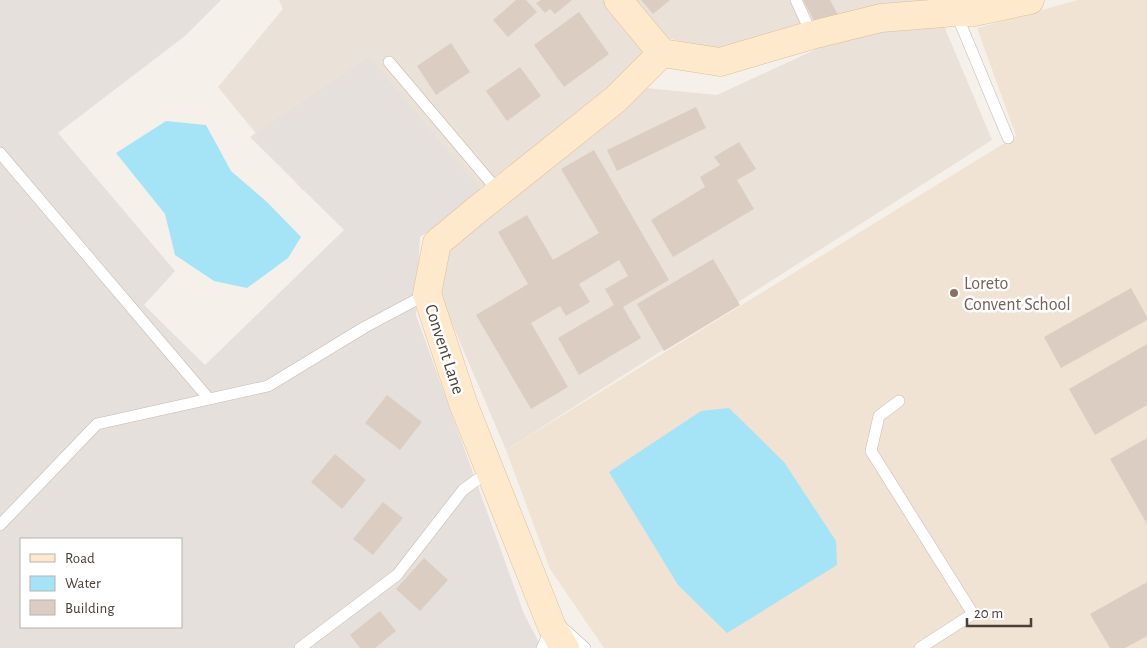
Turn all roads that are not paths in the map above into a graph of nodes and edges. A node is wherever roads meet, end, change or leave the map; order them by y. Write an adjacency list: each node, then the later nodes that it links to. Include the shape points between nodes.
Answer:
1 (618, 0): 6 (street)
2 (796, 0): 5 (lane)
3 (1030, 0): 4 (street, via 974,12)
4 (956, 12): 5 (street, via 897,12); 8 (lane)
5 (812, 35): 6 (street, via 720,62)
6 (662, 53): 10 (street, Convent Lane, via 616,99)
7 (389, 62): 10 (lane)
8 (1008, 138)
9 (0, 153): 12 (lane)
10 (499, 192): 11 (street, Convent Lane, via 437,243)
11 (427, 294): 12 (lane, via 268,386); 14 (street, Convent Lane, via 463,403)
12 (209, 400): 15 (lane, via 97,424)
13 (899, 401): 19 (lane, via 879,416 871,451 973,614)
14 (490, 471): 16 (street, Convent Lane); 17 (lane, via 463,490 397,575)
15 (0, 525)
16 (552, 634): 18 (lane, Convent Lane)
17 (300, 648)
18 (585, 648)
19 (920, 648)

